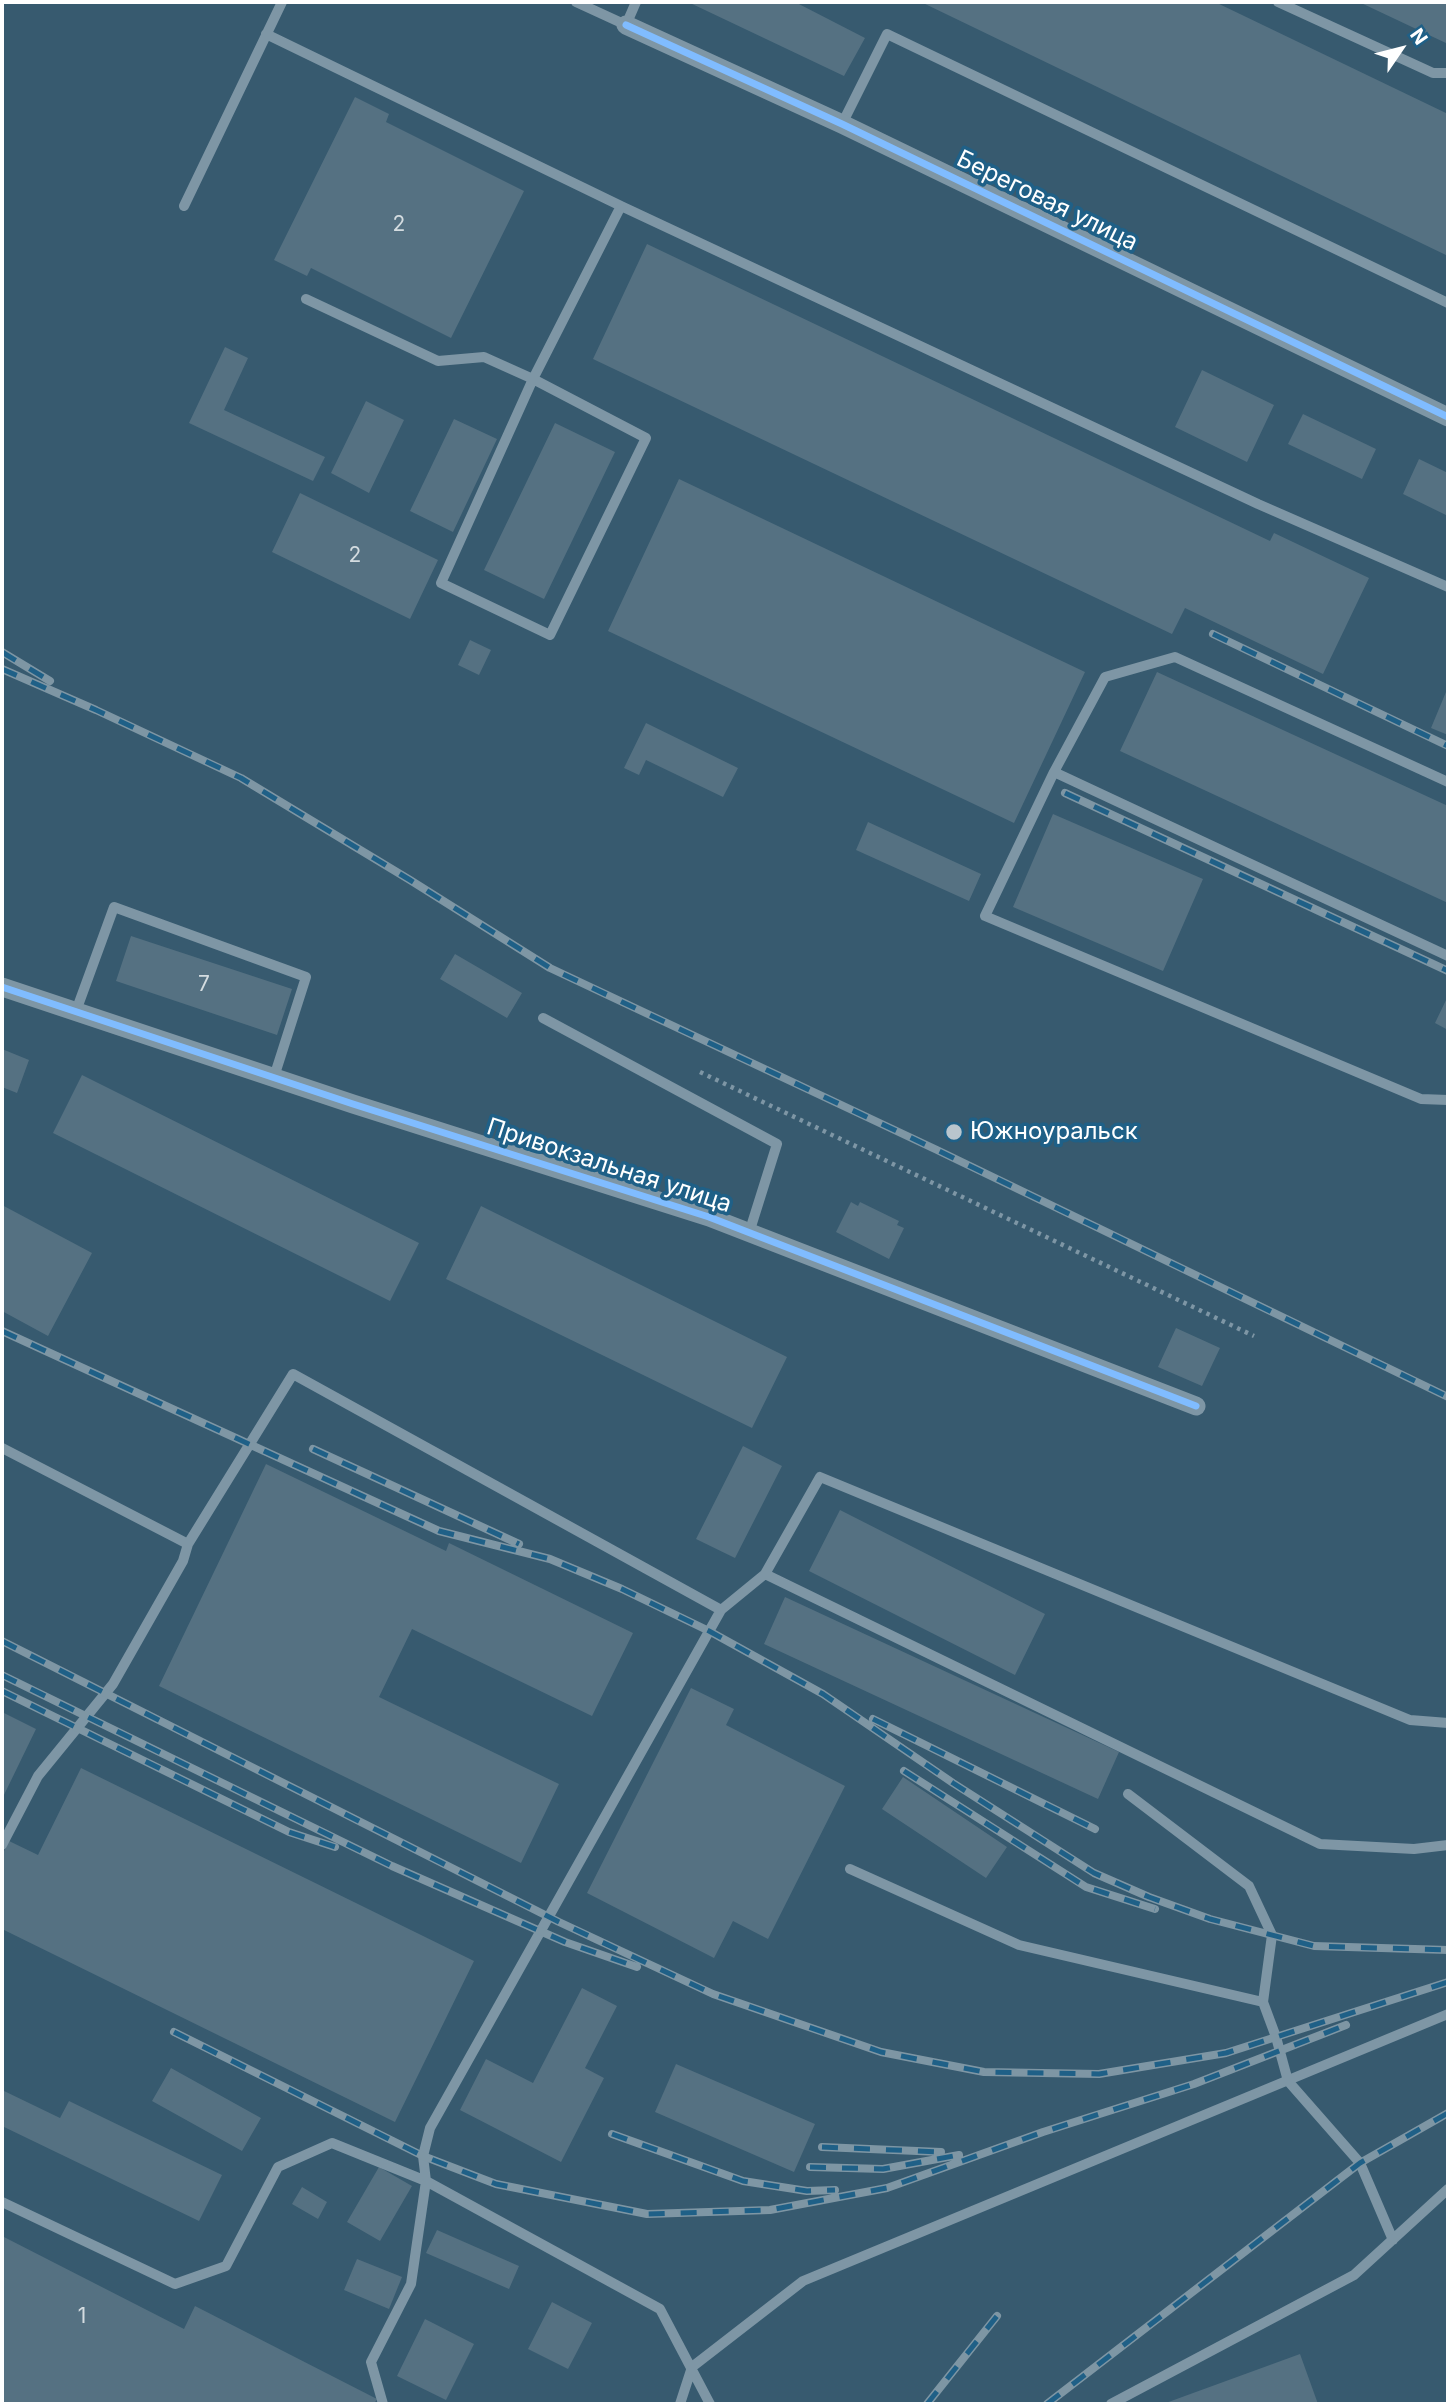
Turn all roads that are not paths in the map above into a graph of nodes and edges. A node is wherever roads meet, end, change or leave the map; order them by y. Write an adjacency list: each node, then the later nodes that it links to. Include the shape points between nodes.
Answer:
1 (282, 2): 6 (lane)
2 (576, 2): 5 (lane)
3 (636, 2): 5 (lane)
4 (1278, 2): 7 (lane, via 1433,73)
5 (626, 25): 8 (street, Береговая улица)
6 (266, 34): 9 (lane); 10 (lane)
7 (1448, 73)
8 (842, 124): 12 (lane, via 887,34); 14 (street, Береговая улица)
9 (184, 206)
10 (621, 206): 13 (lane); 15 (lane, via 1258,504)
11 (306, 299): 13 (lane, via 438,361 484,357)
12 (1448, 303)
13 (533, 379): 13 (lane, via 646,438 550,635 441,583)
14 (1448, 416)
15 (1448, 587)
16 (1054, 772): 17 (lane, via 1105,677 1175,657); 18 (lane); 23 (lane, via 985,916 1421,1098)
17 (1448, 782)
18 (1448, 956)
19 (2, 986): 20 (street, Привокзальная улица)
20 (76, 1011): 22 (street, Привокзальная улица); 22 (lane, via 114,907 306,977)
21 (543, 1018): 24 (lane, via 777,1144)
22 (274, 1077): 24 (street, Привокзальная улица)
23 (1448, 1100)
24 (749, 1233): 25 (street, Привокзальная улица)
25 (1196, 1406)
26 (2, 1448): 27 (lane)
27 (188, 1544): 29 (lane, via 293,1374); 33 (lane, via 183,1561 113,1684 38,1776)
28 (765, 1574): 29 (lane); 30 (lane, via 820,1477 1409,1720); 32 (lane, via 1320,1844 1414,1849)
29 (721, 1610): 38 (lane, via 430,2129 423,2156)
30 (1448, 1723)
31 (1128, 1794): 35 (lane, via 1249,1886 1272,1935)
32 (1448, 1845)
33 (2, 1846)
34 (850, 1869): 35 (lane, via 1019,1945)
35 (1263, 2002): 37 (lane)
36 (1448, 2014): 37 (lane)
37 (1288, 2081): 41 (lane, via 1360,2163); 42 (lane, via 803,2281)
38 (426, 2181): 40 (lane, via 332,2143 278,2167 226,2266 175,2284); 42 (lane, via 660,2309); 43 (lane, via 411,2284 371,2362)
39 (1448, 2189): 41 (lane)
40 (2, 2202)
41 (1393, 2240): 46 (lane, via 1354,2275)
42 (692, 2367): 44 (lane); 45 (lane)
43 (383, 2404)
44 (680, 2404)
45 (710, 2404)
46 (1111, 2404)

